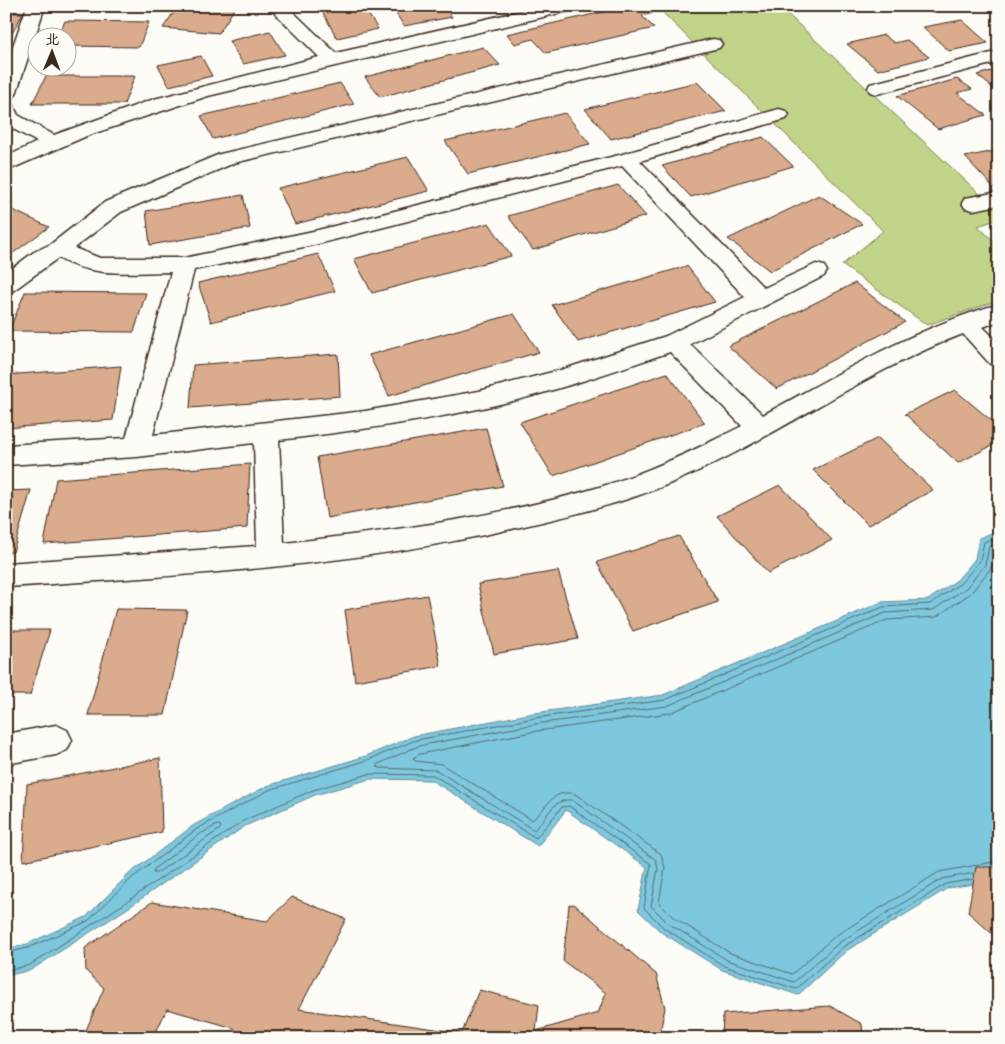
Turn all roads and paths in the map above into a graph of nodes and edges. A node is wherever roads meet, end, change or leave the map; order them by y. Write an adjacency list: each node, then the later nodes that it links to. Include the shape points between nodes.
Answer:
1 (36, 6): 8 (street)
2 (277, 6): 6 (street)
3 (569, 6): 6 (street)
4 (713, 44): 16 (street, via 227,158 113,208)
5 (999, 56): 7 (street)
6 (332, 60): 11 (street, via 196,92)
7 (877, 88)
8 (6, 94)
9 (6, 109): 11 (street, via 9,118)
10 (779, 114): 12 (street)
11 (53, 143): 13 (street)
12 (626, 159): 17 (street, via 318,237); 20 (street)
13 (6, 165)
14 (999, 198): 15 (street)
15 (974, 203)
16 (59, 249): 17 (street, via 74,258 99,265); 19 (street, via 42,257)
17 (184, 265): 27 (street)
18 (816, 271): 20 (street)
19 (6, 285)
20 (761, 299): 23 (street)
21 (999, 312): 22 (street)
22 (966, 323): 24 (street); 25 (street)
23 (674, 342): 25 (street); 26 (street, via 568,377 479,400 365,420)
24 (999, 358)
25 (759, 427): 29 (street, via 710,456 612,494 476,528)
26 (266, 431): 27 (street); 29 (street)
27 (138, 447): 28 (street)
28 (6, 455)
29 (271, 556): 30 (street)
30 (6, 575)
31 (56, 740): 32 (street)
32 (6, 749)

